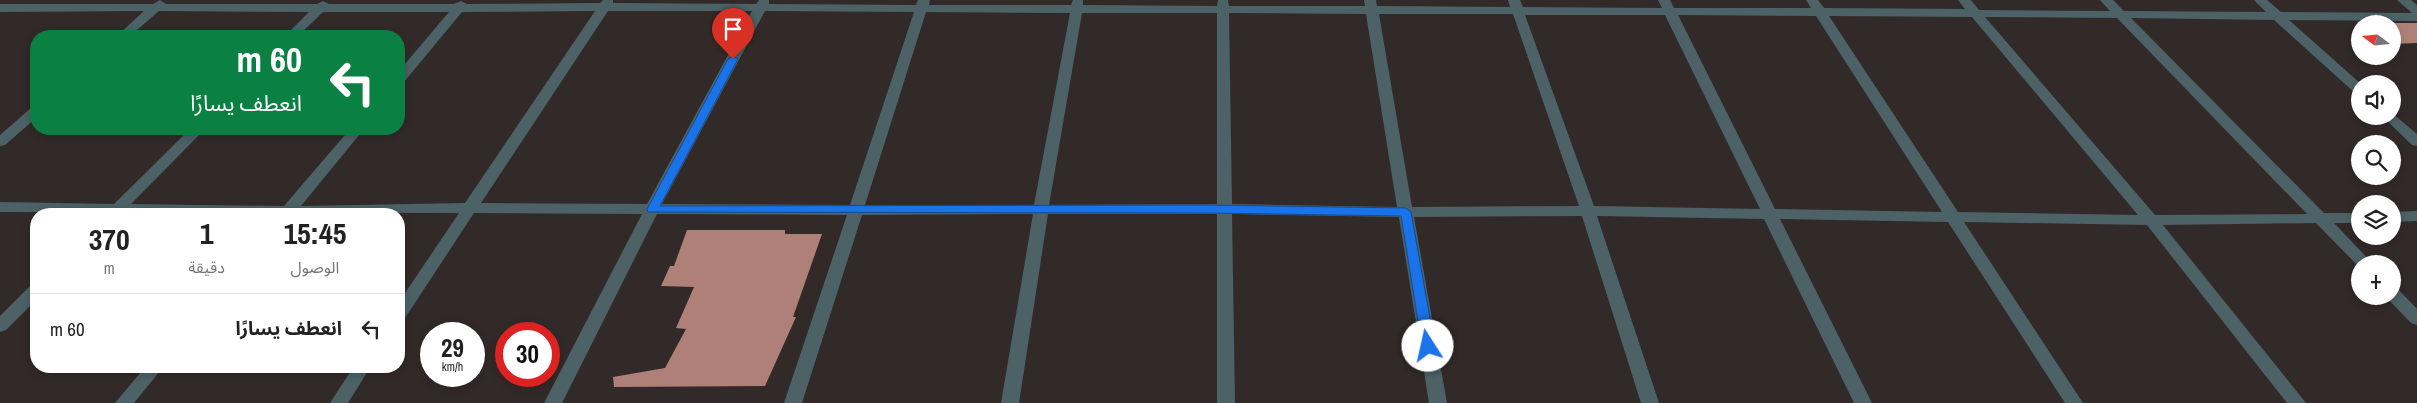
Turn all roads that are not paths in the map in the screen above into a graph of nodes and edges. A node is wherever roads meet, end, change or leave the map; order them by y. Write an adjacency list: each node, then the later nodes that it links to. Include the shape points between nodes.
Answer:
1 (11, 0): 18 (street)
2 (1964, 0): 20 (street)
3 (2106, 0): 21 (street)
4 (2260, 0): 22 (street)
5 (2403, 0): 19 (street)
6 (161, 3): 7 (street); 18 (street); 24 (street)
7 (324, 4): 11 (street); 25 (street)
8 (607, 4): 9 (street); 11 (street); 38 (street)
9 (762, 4): 10 (street); 40 (street)
10 (922, 4): 12 (street); 43 (street)
11 (461, 5): 26 (street)
12 (1077, 5): 13 (street); 41 (street)
13 (1223, 5): 14 (street); 42 (street)
14 (1371, 6): 15 (street); 45 (street)
15 (1516, 6): 16 (street); 44 (street)
16 (1666, 6): 17 (street); 46 (street)
17 (1816, 6): 20 (street); 48 (street)
18 (0, 8)
19 (2417, 11)
20 (1975, 13): 21 (street); 52 (street)
21 (2121, 16): 22 (street); 51 (street)
22 (2279, 16): 23 (street); 27 (street)
23 (2417, 18)
24 (130, 30)
25 (297, 30)
26 (405, 72)
27 (2351, 82)
28 (30, 116): 32 (street)
29 (2399, 125): 33 (street)
30 (192, 135): 36 (street)
31 (352, 135): 37 (street)
32 (0, 142)
33 (2417, 142)
34 (0, 207): 35 (street)
35 (30, 208)
36 (118, 208)
37 (290, 208)
38 (470, 208): 39 (street); 40 (street); 56 (street)
39 (405, 209)
40 (652, 209): 43 (street); 63 (street)
41 (1041, 209): 42 (street); 43 (street); 65 (street)
42 (1224, 209): 45 (street); 66 (street)
43 (854, 210): 64 (street)
44 (1588, 211): 45 (street); 46 (street); 68 (street)
45 (1406, 212): 67 (street)
46 (1770, 214): 48 (street); 69 (street)
47 (2417, 216): 49 (street)
48 (1951, 217): 52 (street); 70 (street)
49 (2401, 217)
50 (2351, 218): 51 (street)
51 (2323, 219): 52 (street); 53 (street)
52 (2152, 220): 71 (street)
53 (2357, 255)
54 (30, 296): 58 (street)
55 (2401, 302): 57 (street)
56 (405, 305)
57 (2417, 319)
58 (0, 326)
59 (150, 373): 61 (street)
60 (358, 373): 62 (street)
61 (124, 403)
62 (339, 403)
63 (553, 403)
64 (793, 403)
65 (1010, 403)
66 (1226, 403)
67 (1438, 403)
68 (1650, 403)
69 (1863, 403)
70 (2074, 403)
71 (2297, 403)

